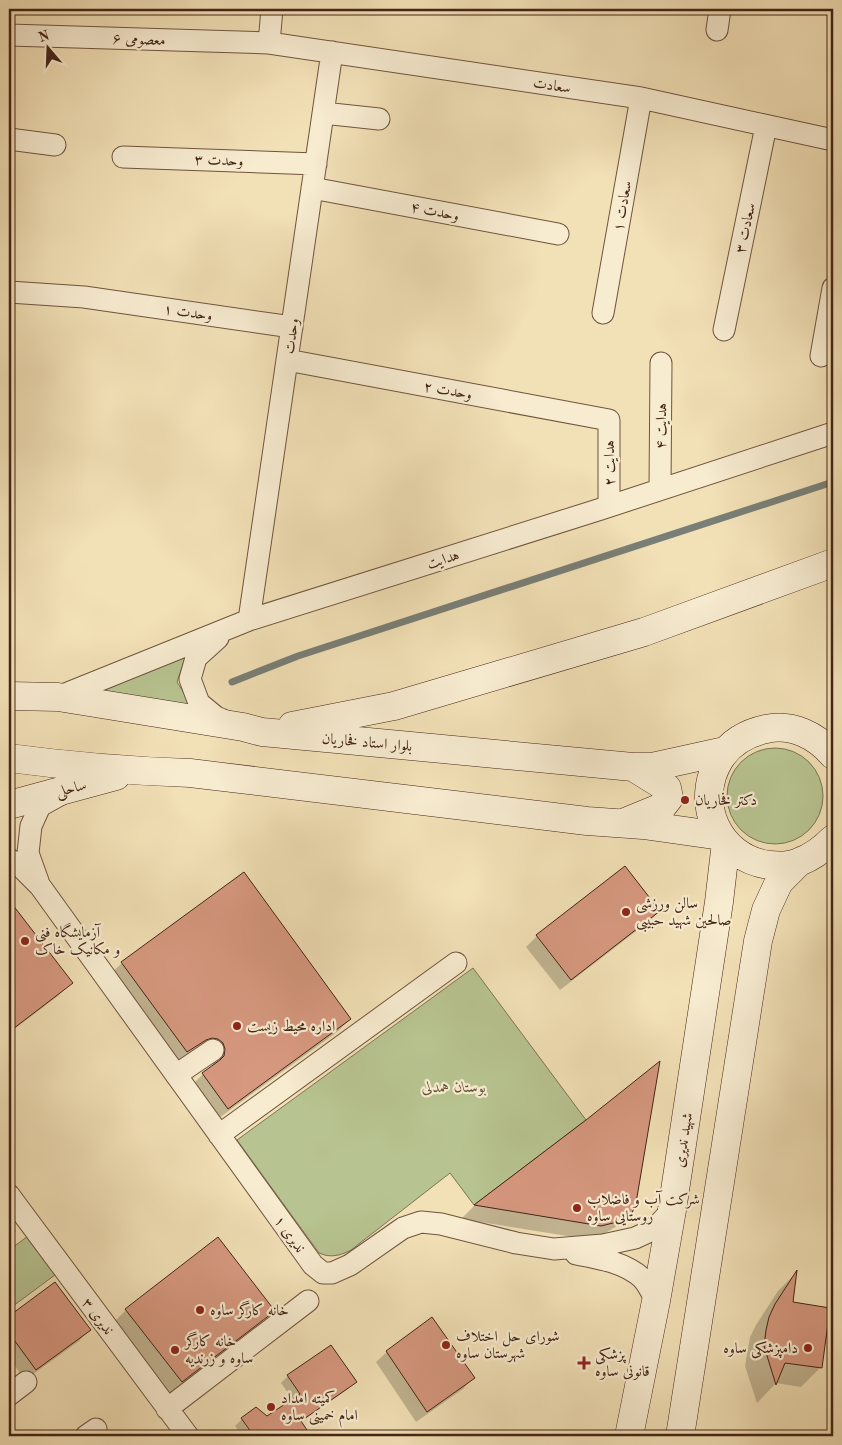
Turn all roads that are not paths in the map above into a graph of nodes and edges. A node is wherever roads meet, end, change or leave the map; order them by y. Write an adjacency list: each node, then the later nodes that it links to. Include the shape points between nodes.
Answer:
1 (272, 9): 5 (street)
2 (720, 9): 3 (street)
3 (717, 30)
4 (9, 35): 5 (street, معصومی ۶)
5 (269, 43): 6 (street, سعادت)
6 (332, 52): 7 (street, سعادت); 8 (street, وحدت)
7 (641, 98): 10 (street, سعادت); 20 (street, سعادت ۱)
8 (323, 113): 9 (street); 15 (street, وحدت)
9 (379, 119)
10 (766, 126): 12 (street, سعادت); 22 (street, سعادت ۳)
11 (9, 139): 13 (street)
12 (833, 140)
13 (55, 145)
14 (123, 157): 15 (street, وحدت ۳)
15 (316, 164): 16 (street, وحدت)
16 (312, 188): 17 (street, وحدت ۴); 21 (street, وحدت)
17 (558, 234)
18 (833, 288): 23 (street)
19 (9, 292): 21 (street, وحدت ۱, via 84,297)
20 (603, 313)
21 (292, 327): 24 (street, وحدت)
22 (724, 330)
23 (821, 356)
24 (287, 360): 26 (street, وحدت ۲); 31 (street, وحدت)
25 (661, 362): 28 (street, هدایت ۴)
26 (609, 420): 29 (street, هدایت ۲)
27 (833, 433): 28 (street, هدایت)
28 (660, 489): 29 (street, هدایت)
29 (609, 506): 31 (street, هدایت)
30 (833, 563): 34 (street, via 644,632 394,706)
31 (239, 624): 33 (street, هدایت); 34 (street, via 196,658 190,679 199,703 216,717)
32 (9, 696): 33 (street, بلوار استاد فخاریان)
33 (58, 697): 34 (street, بلوار استاد فخاریان)
34 (253, 729): 38 (street, بلوار استاد فخاریان)
35 (726, 751): 36 (street, via 739,739 774,727 792,728 809,735); 38 (street, بلوار استاد فخاریان, via 652,767); 43 (street, via 713,770 708,793 711,816)
36 (833, 755)
37 (9, 758): 39 (street)
38 (633, 767): 42 (street, via 667,788 669,798 662,807)
39 (133, 771): 40 (street, ساحلی); 42 (street, via 190,773)
40 (79, 786): 41 (street, ساحلی); 46 (street, via 40,806 31,826 28,853)
41 (9, 805)
42 (622, 824): 43 (street, via 690,831)
43 (723, 839): 44 (street, via 740,855 759,864 778,866); 52 (street, شهید ندیری, via 719,902)
44 (821, 852): 61 (street, via 779,882 766,910 758,941)
45 (9, 859): 46 (street)
46 (40, 886): 49 (street, ندیری ۱)
47 (456, 963): 50 (street)
48 (214, 1050): 49 (street)
49 (176, 1075): 50 (street, ندیری ۱)
50 (219, 1135): 53 (street, ندیری ۱, via 313,1265 323,1273 332,1273 350,1265 403,1228 421,1222)
51 (9, 1195): 58 (street, ندیری ۳)
52 (672, 1210): 53 (street, ندیری ۱, via 659,1224 635,1238 603,1245); 55 (street, شهید ندیری)
53 (554, 1249): 55 (street, via 603,1259 633,1271 643,1279)
54 (308, 1301): 58 (street)
55 (656, 1301): 60 (street, شهید ندیری)
56 (26, 1382): 57 (street)
57 (9, 1395)
58 (167, 1409): 59 (street, ندیری ۳)
59 (188, 1436)
60 (629, 1436)
61 (680, 1436)

